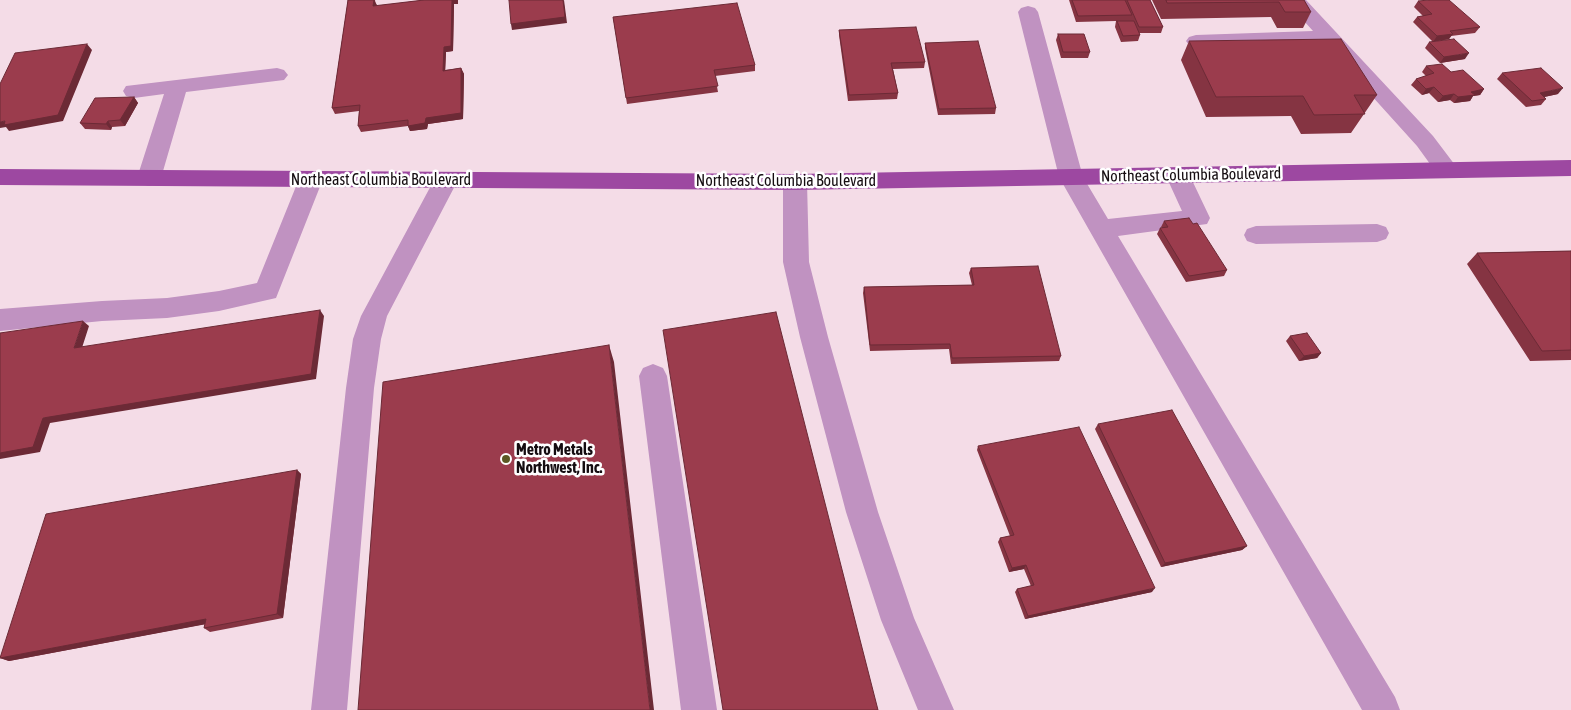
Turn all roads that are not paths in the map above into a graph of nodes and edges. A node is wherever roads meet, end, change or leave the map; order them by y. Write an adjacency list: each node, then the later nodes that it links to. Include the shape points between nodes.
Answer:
1 (1295, 0): 3 (street)
2 (1028, 12): 12 (street)
3 (1329, 37): 4 (street); 9 (street, via 1426,141)
4 (1191, 41)
5 (277, 75): 6 (street)
6 (177, 86): 7 (street); 13 (street)
7 (134, 91)
8 (1571, 168): 9 (main road, Northeast Columbia Boulevard)
9 (1446, 169): 10 (main road, Northeast Columbia Boulevard)
10 (1178, 176): 12 (main road, Northeast Columbia Boulevard); 17 (street, via 1198,218)
11 (0, 177): 13 (main road, Northeast Columbia Boulevard)
12 (1071, 177): 16 (main road, Northeast Columbia Boulevard); 17 (street)
13 (149, 178): 14 (main road, Northeast Columbia Boulevard)
14 (311, 179): 15 (main road, Northeast Columbia Boulevard); 20 (street, via 267,291 167,308)
15 (446, 180): 16 (main road, Northeast Columbia Boulevard); 22 (street, via 374,316 367,338)
16 (795, 182): 24 (street, via 796,262 814,337 862,512 898,620)
17 (1101, 228): 25 (street)
18 (1377, 233): 19 (street)
19 (1256, 235)
20 (0, 320)
21 (653, 376): 23 (street)
22 (329, 710)
23 (698, 710)
24 (936, 710)
25 (1382, 710)

